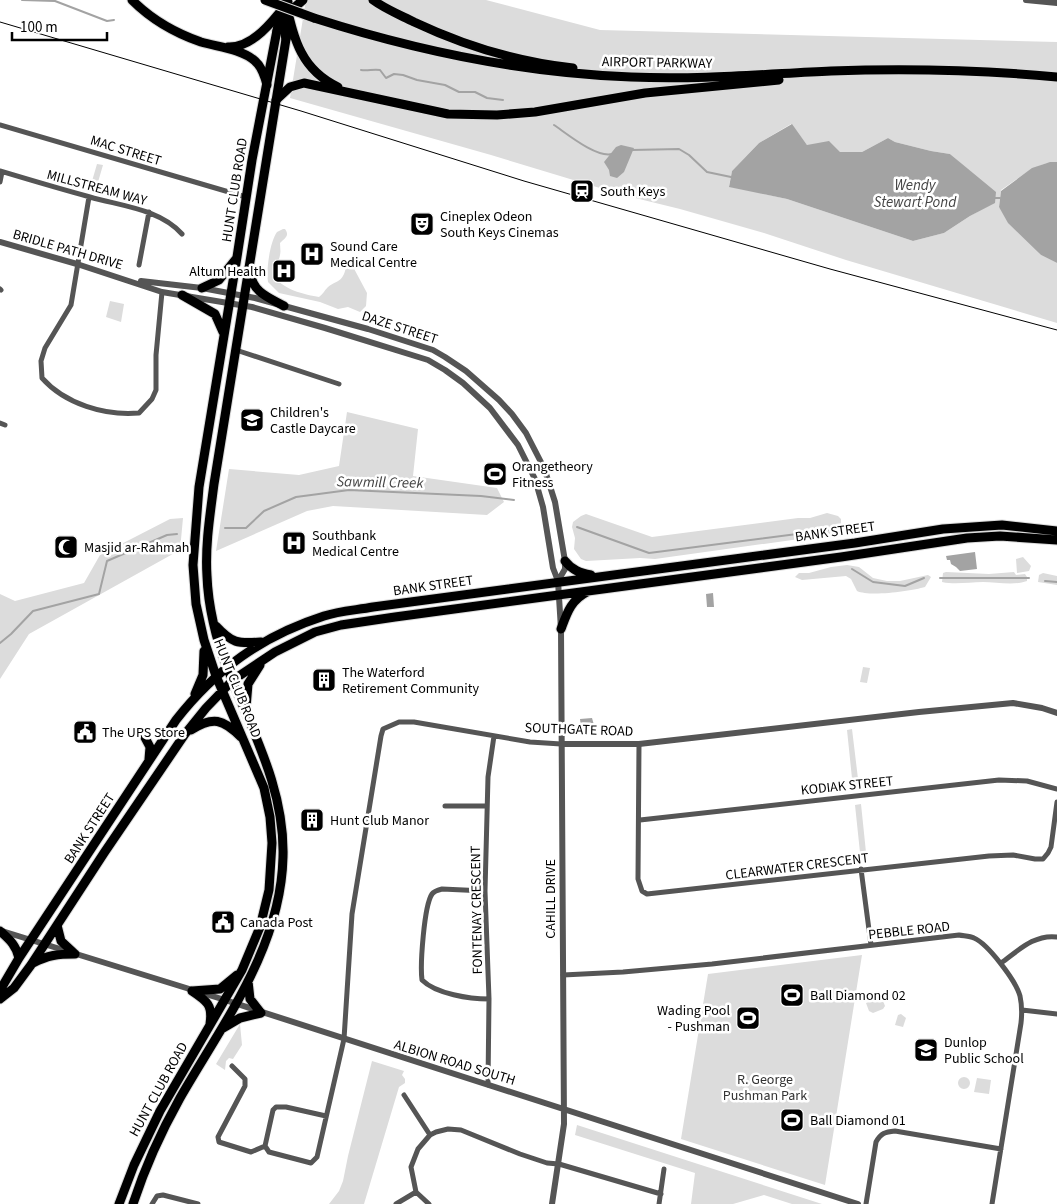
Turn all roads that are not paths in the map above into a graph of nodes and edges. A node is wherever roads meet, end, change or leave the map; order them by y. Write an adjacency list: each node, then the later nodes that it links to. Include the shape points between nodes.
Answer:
1 (132, 0): 10 (main road, via 173,30)
2 (265, 0): 13 (main road, AIRPORT PARKWAY, bridge, via 380,38 485,62 574,74)
3 (276, 0): 9 (main road)
4 (303, 0): 9 (main road)
5 (367, 0): 7 (main road)
6 (1026, 0): 8 (street)
7 (375, 2): 13 (main road, via 442,35 491,52 565,67)
8 (1054, 2)
9 (287, 8): 10 (main road, via 245,44); 14 (main road, HUNT CLUB ROAD, via 277,32); 15 (main road, via 300,52 313,70 334,85); 16 (main road, HUNT CLUB ROAD, via 286,39)
10 (218, 46): 14 (main road, via 255,60)
11 (879, 70): 12 (main road, AIRPORT PARKWAY); 13 (main road, AIRPORT PARKWAY); 15 (main road, via 644,93 513,115 448,114)
12 (1057, 77)
13 (670, 78)
14 (267, 85): 21 (main road, HUNT CLUB ROAD)
15 (362, 95): 16 (main road, via 304,83 290,87)
16 (276, 100): 28 (main road, HUNT CLUB ROAD)
17 (0, 125): 21 (street, MAC STREET)
18 (1, 172): 19 (street); 20 (street, MILLSTREAM WAY)
19 (0, 182)
20 (89, 197): 22 (street, MILLSTREAM WAY); 26 (street)
21 (246, 197): 25 (main road, HUNT CLUB ROAD)
22 (148, 212): 23 (street, MILLSTREAM WAY, via 167,220); 27 (street)
23 (182, 234)
24 (0, 242): 26 (street, BRIDLE PATH DRIVE)
25 (237, 257): 30 (main road, via 219,280); 33 (main road, HUNT CLUB ROAD)
26 (77, 264): 29 (street, BRIDLE PATH DRIVE); 31 (street, via 71,305 43,353 42,378 63,396 95,410 139,413 152,399 157,382)
27 (139, 265)
28 (250, 266): 34 (main road, HUNT CLUB ROAD); 35 (main road, via 251,279 257,290)
29 (129, 280): 30 (street, BRIDLE PATH DRIVE); 31 (street, BRIDLE PATH DRIVE)
30 (202, 288): 33 (street, BRIDLE PATH DRIVE)
31 (162, 292): 32 (street, BRIDLE PATH DRIVE)
32 (182, 295): 33 (street, BRIDLE PATH DRIVE); 37 (main road, via 214,314)
33 (230, 298): 34 (street, DAZE STREET); 37 (main road, HUNT CLUB ROAD)
34 (244, 301): 35 (street, DAZE STREET); 38 (street, DAZE STREET); 39 (main road, HUNT CLUB ROAD)
35 (284, 306): 36 (street, DAZE STREET)
36 (368, 329): 38 (street); 40 (street, DAZE STREET)
37 (224, 334): 52 (main road, HUNT CLUB ROAD, via 199,487)
38 (365, 341): 41 (street, DAZE STREET)
39 (236, 350): 42 (street); 53 (main road, HUNT CLUB ROAD, via 214,484)
40 (433, 350): 41 (street); 43 (street, DAZE STREET, via 466,371)
41 (428, 360): 44 (street, DAZE STREET, via 463,383)
42 (339, 384)
43 (499, 400): 44 (street); 45 (street, DAZE STREET, via 526,433 544,468)
44 (490, 408): 46 (street, DAZE STREET, via 529,464)
45 (558, 522): 46 (street); 51 (street, DAZE STREET)
46 (546, 524): 55 (street, DAZE STREET)
47 (1057, 531): 49 (main road, BANK STREET, via 1022,526 971,526)
48 (1057, 540): 50 (main road, BANK STREET, via 1020,536 976,537)
49 (855, 543): 50 (main road); 54 (main road, BANK STREET)
50 (856, 554): 57 (main road, BANK STREET)
51 (565, 561): 54 (main road, via 577,572); 55 (street, DAZE STREET, via 566,569)
52 (193, 565): 53 (main road); 67 (main road, HUNT CLUB ROAD, via 196,604)
53 (207, 565): 63 (main road, HUNT CLUB ROAD, via 209,600)
54 (596, 576): 55 (main road, BANK STREET)
55 (558, 581): 56 (main road, BANK STREET); 58 (street, DAZE STREET)
56 (489, 590): 59 (main road); 60 (main road, BANK STREET)
57 (592, 590): 58 (main road, BANK STREET); 64 (main road, via 570,604)
58 (559, 594): 59 (main road, BANK STREET); 64 (street, CAHILL DRIVE)
59 (489, 604): 61 (main road, BANK STREET)
60 (394, 605): 61 (main road); 62 (main road, BANK STREET)
61 (395, 617): 65 (main road, BANK STREET)
62 (312, 620): 65 (main road); 66 (main road, BANK STREET)
63 (215, 625): 66 (main road, via 237,642); 69 (main road, HUNT CLUB ROAD)
64 (561, 629): 81 (street, CAHILL DRIVE)
65 (315, 632): 68 (main road, BANK STREET)
66 (261, 642): 69 (main road, BANK STREET)
67 (205, 644): 70 (main road, HUNT CLUB ROAD); 73 (main road, via 203,675)
68 (266, 657): 71 (main road, BANK STREET); 74 (main road, via 248,684)
69 (227, 666): 70 (main road, BANK STREET); 71 (main road, HUNT CLUB ROAD)
70 (216, 676): 72 (main road, HUNT CLUB ROAD); 73 (main road, BANK STREET)
71 (233, 680): 72 (main road, BANK STREET); 74 (main road, HUNT CLUB ROAD)
72 (223, 690): 77 (main road, BANK STREET); 79 (main road, HUNT CLUB ROAD)
73 (192, 701): 80 (main road, BANK STREET)
74 (246, 711): 106 (main road, HUNT CLUB ROAD, via 273,783 283,844 283,869 276,910 264,948)
75 (1057, 713): 82 (street, SOUTHGATE ROAD, via 1014,703)
76 (142, 732): 84 (main road, via 151,751)
77 (185, 734): 79 (main road, via 206,722 216,721 230,727); 83 (main road, BANK STREET)
78 (494, 736): 81 (street, SOUTHGATE ROAD); 88 (street, FONTENAY CRESCENT); 117 (street, SOUTHGATE ROAD, via 414,722 399,722 383,728 352,914)
79 (244, 740): 104 (main road, HUNT CLUB ROAD, via 264,788 272,853 264,914)
80 (162, 741): 83 (main road); 84 (main road, BANK STREET)
81 (561, 744): 82 (street, SOUTHGATE ROAD); 105 (street, CAHILL DRIVE)
82 (638, 744): 89 (street, CLEARWATER CRESCENT)
83 (174, 750): 91 (main road, BANK STREET)
84 (148, 762): 90 (main road, BANK STREET)
85 (1057, 789): 89 (street, KODIAK STREET, via 1027,781 998,780)
86 (1057, 802): 92 (street, CLEARWATER CRESCENT, via 1051,847 1043,859 1004,855)
87 (445, 806): 88 (street)
88 (487, 806): 93 (street, FONTENAY CRESCENT)
89 (640, 820): 92 (street, CLEARWATER CRESCENT, via 638,879 642,890 648,894)
90 (94, 847): 91 (main road); 97 (main road, BANK STREET)
91 (104, 853): 94 (main road, BANK STREET)
92 (861, 869): 99 (street)
93 (485, 891): 109 (street, FONTENAY CRESCENT); 109 (street, via 442,889 432,894 422,946 421,973 422,980 434,988 470,998)
94 (57, 925): 98 (main road, BANK STREET); 100 (main road, via 61,941)
95 (0, 931): 97 (street, ALBION ROAD SOUTH); 101 (main road, via 13,942)
96 (1057, 937): 102 (street, via 1030,941)
97 (31, 940): 98 (street, ALBION ROAD SOUTH); 101 (main road, BANK STREET)
98 (45, 944): 100 (street, ALBION ROAD SOUTH); 103 (main road, BANK STREET)
99 (871, 945): 102 (street, PEBBLE ROAD, via 959,935 973,937); 105 (street, PEBBLE ROAD, via 703,965)
100 (75, 954): 103 (main road, via 46,956); 107 (street, ALBION ROAD SOUTH)
101 (19, 958): 108 (main road, BANK STREET, via 2,987)
102 (1001, 963): 112 (street, PEBBLE ROAD, via 1020,994)
103 (31, 965): 108 (main road, BANK STREET, via 14,988)
104 (242, 970): 107 (main road, via 220,988); 110 (main road, HUNT CLUB ROAD)
105 (563, 975): 121 (street, CAHILL DRIVE)
106 (248, 981): 111 (main road, HUNT CLUB ROAD); 113 (main road, via 250,998)
107 (192, 991): 110 (street, ALBION ROAD SOUTH); 115 (main road, via 209,1004)
108 (0, 999)
109 (489, 999): 119 (street, FONTENAY CRESCENT)
110 (226, 1000): 111 (street, ALBION ROAD SOUTH); 115 (main road, HUNT CLUB ROAD)
111 (236, 1004): 113 (street, ALBION ROAD SOUTH); 116 (main road, HUNT CLUB ROAD)
112 (1022, 1010): 114 (street); 125 (street, PEBBLE ROAD)
113 (261, 1013): 116 (main road, via 240,1018); 117 (street, ALBION ROAD SOUTH)
114 (1057, 1014)
115 (210, 1025): 130 (main road, HUNT CLUB ROAD, via 149,1131)
116 (220, 1030): 131 (main road, HUNT CLUB ROAD, via 167,1122)
117 (344, 1039): 119 (street, ALBION ROAD SOUTH); 122 (street)
118 (232, 1066): 124 (street, via 244,1079 245,1086 218,1137 220,1142 251,1152)
119 (488, 1085): 121 (street, ALBION ROAD SOUTH)
120 (404, 1095): 123 (street)
121 (564, 1109): 126 (street, CAHILL DRIVE); 138 (street, ALBION ROAD SOUTH)
122 (326, 1116): 124 (street, via 276,1107); 124 (street, via 317,1157 312,1163 269,1152)
123 (430, 1135): 126 (street, via 448,1129 461,1130 520,1154); 128 (street, via 418,1149 411,1167)
124 (265, 1146)
125 (1001, 1149): 139 (street, via 885,1132 876,1142); 140 (street, PEBBLE ROAD)
126 (559, 1164): 129 (street); 136 (street, CAHILL DRIVE)
127 (664, 1169): 129 (street)
128 (416, 1192): 134 (street); 135 (street)
129 (661, 1194): 137 (street)
130 (119, 1204)
131 (133, 1204)
132 (152, 1204): 133 (street, via 157,1196 163,1195)
133 (198, 1204)
134 (396, 1204)
135 (429, 1204)
136 (552, 1204)
137 (659, 1204)
138 (858, 1204)
139 (866, 1204)
140 (992, 1204)

